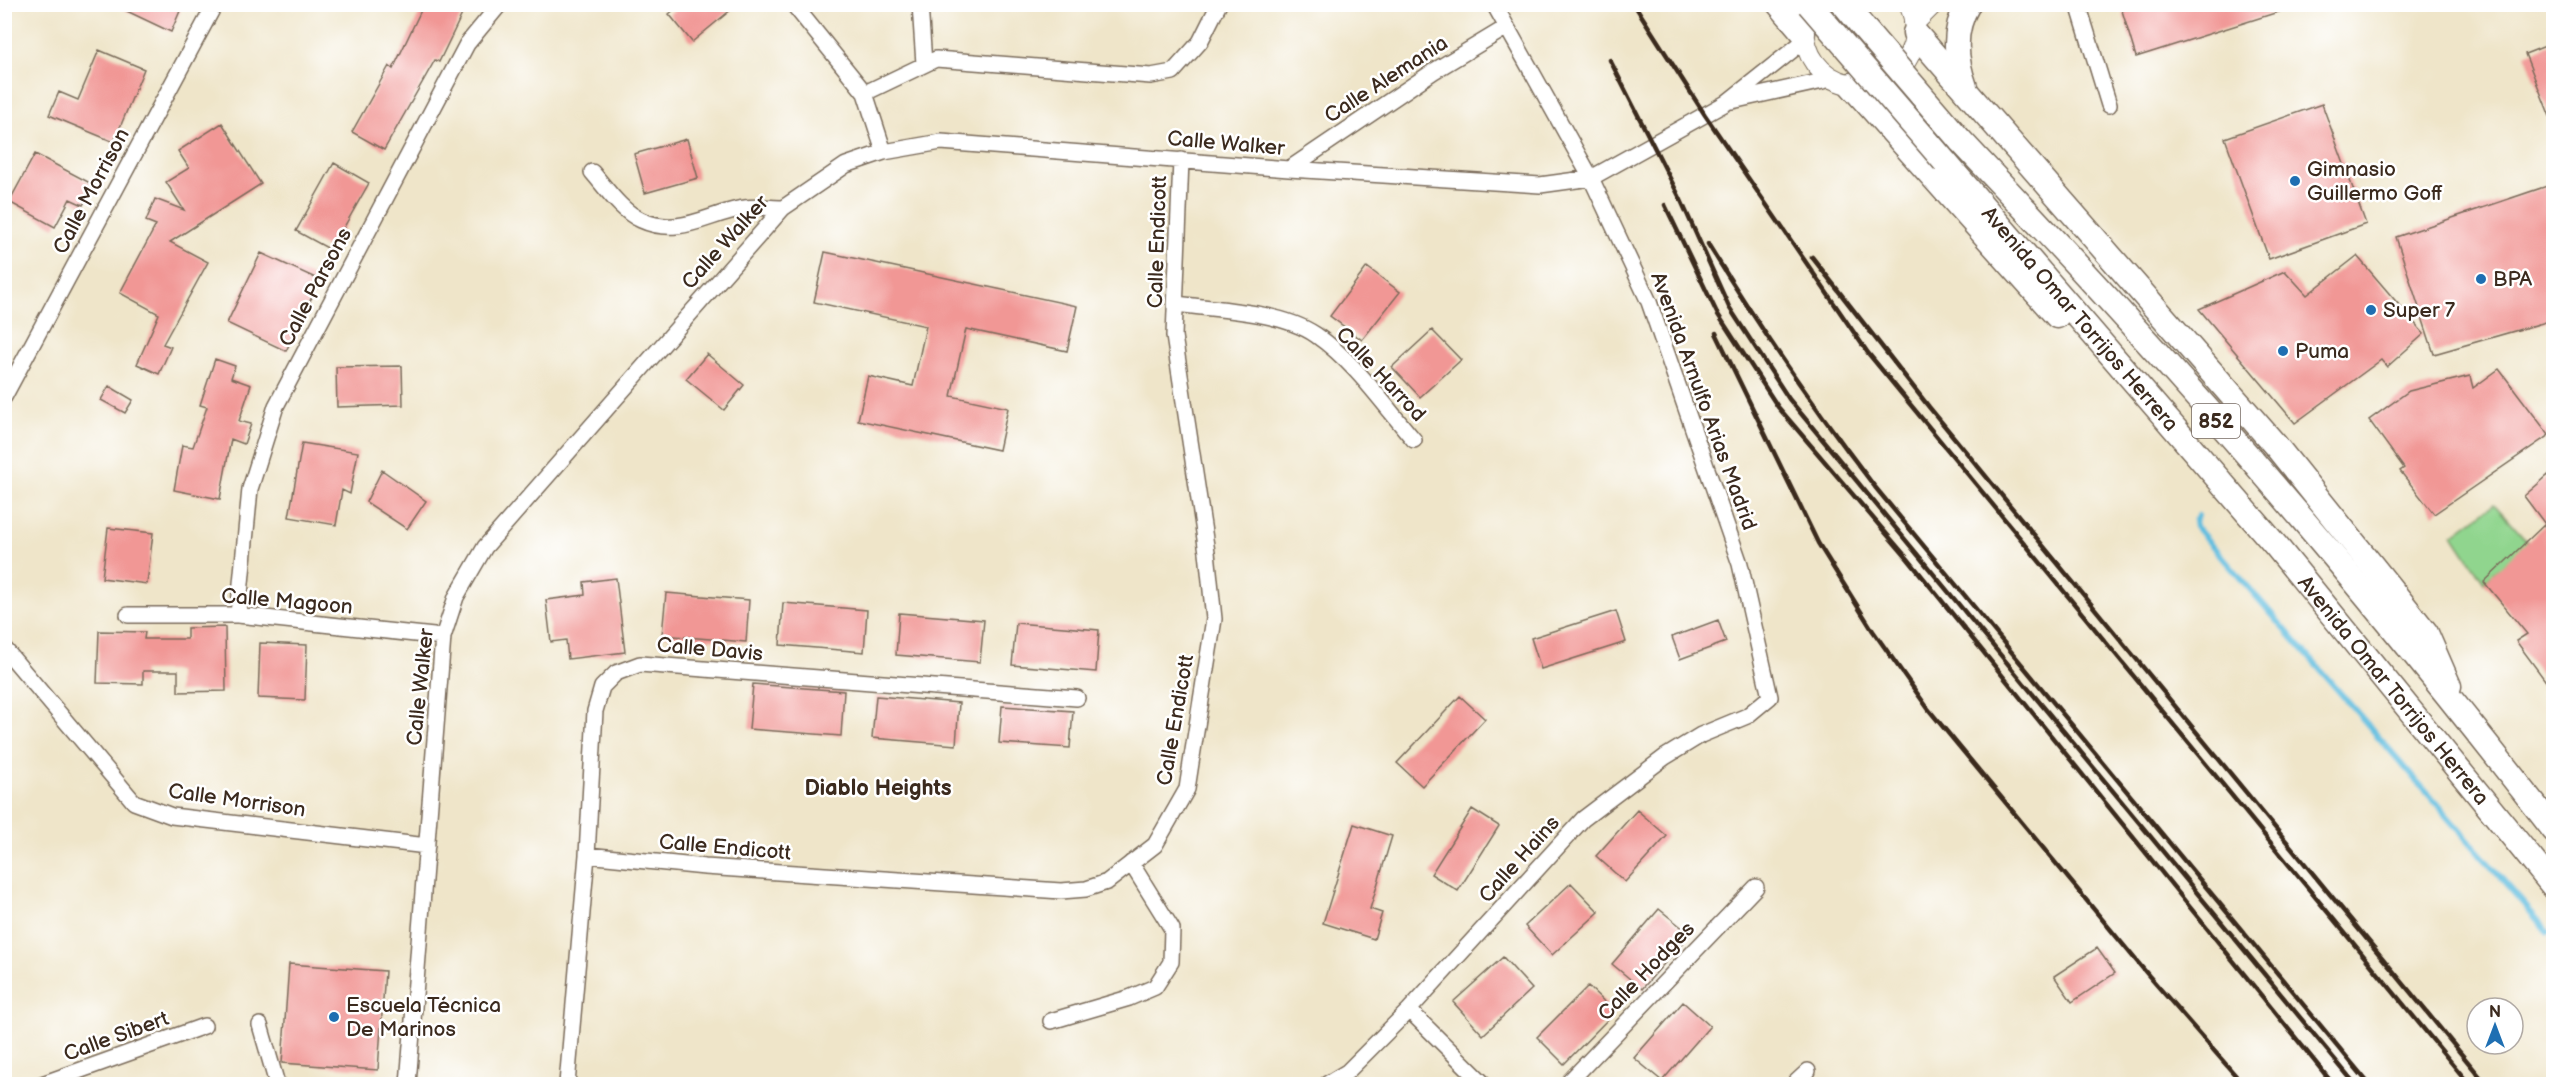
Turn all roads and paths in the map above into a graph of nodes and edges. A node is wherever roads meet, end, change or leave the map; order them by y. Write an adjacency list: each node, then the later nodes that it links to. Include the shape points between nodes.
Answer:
1 (215, 4): 31 (street, Calle Morrison)
2 (500, 4): 34 (street, Calle Parsons, via 467,44 276,406 250,489)
3 (793, 4): 19 (street)
4 (921, 4): 16 (street)
5 (1219, 4): 16 (street, via 1200,42 1173,72 1150,76 936,59)
6 (1494, 4): 14 (street, Avenida Arnulfo Arias Madrid)
7 (1779, 4): 15 (main road)
8 (1809, 4): 15 (street); 25 (main road, Avenida Omar Torrijos Herrera / 852, bridge)
9 (1844, 4): 39 (main road, Avenida Omar Torrijos Herrera / 852, bridge, via 1960,140 2125,317 2299,516)
10 (1933, 4): 13 (street)
11 (1968, 4): 18 (main road, via 1956,43)
12 (2078, 4): 21 (street)
13 (1913, 20): 17 (street, via 1910,52 1896,72 1874,83); 18 (main road)
14 (1507, 27): 26 (street, Calle Alemania); 28 (street, Avenida Arnulfo Arias Madrid)
15 (1803, 37): 17 (street, via 1816,65); 20 (street, Calle Walker)
16 (924, 64): 19 (street)
17 (1841, 82): 20 (street, Calle Walker); 25 (main road)
18 (1967, 92): 22 (main road)
19 (865, 93): 23 (street)
20 (1726, 103): 28 (street, Calle Walker)
21 (2109, 105)
22 (1987, 118): 25 (main road, via 1965,111 1950,114 1937,123 1924,150); 39 (main road, via 2276,446 2426,633)
23 (884, 152): 24 (street, Calle Walker, via 941,142); 29 (street, Calle Walker, via 846,165)
24 (1181, 160): 26 (street, Calle Walker); 30 (street, Calle Endicott)
25 (1938, 168): 45 (main road, Avenida Omar Torrijos Herrera / 852, via 2269,538)
26 (1289, 169): 28 (street, Calle Walker, via 1540,185)
27 (592, 172): 29 (street, via 628,212 653,224 690,224 745,208)
28 (1591, 178): 37 (street, Avenida Arnulfo Arias Madrid, via 1649,302 1695,430 1740,564)
29 (783, 208): 35 (street, Calle Walker, via 485,547 456,597)
30 (1177, 304): 32 (street, Calle Harrod, via 1266,316 1316,335 1347,363); 43 (street, Calle Endicott, via 1174,336 1214,619 1187,789 1155,845)
31 (4, 397)
32 (1414, 440)
33 (128, 615): 34 (street, Calle Magoon)
34 (238, 615): 35 (street, Calle Magoon)
35 (442, 637): 41 (street, Calle Walker)
36 (4, 648): 41 (street, Calle Morrison, via 134,802 172,816)
37 (1770, 698): 46 (street, Calle Hains, via 1747,716 1701,735 1665,757 1583,819)
38 (1077, 699): 42 (street, Calle Davis, via 640,664 616,673 602,687 595,711)
39 (2460, 711): 40 (main road, Avenida Omar Torrijos Herrera / 852)
40 (2553, 830)
41 (427, 846): 53 (street, Calle Walker)
42 (587, 855): 43 (street, Calle Endicott, via 717,868 1061,891 1107,882); 54 (street, Calle Davis)
43 (1131, 864): 47 (street, via 1172,929 1171,962 1155,987)
44 (1756, 886): 57 (street, Calle Hodges)
45 (2553, 887)
46 (1408, 1010): 55 (street, Calle Hains, via 1347,1072); 56 (street)
47 (1051, 1021)
48 (260, 1025): 52 (street)
49 (204, 1026): 51 (street, Calle Sibert)
50 (1808, 1071): 58 (street)
51 (42, 1084)
52 (278, 1084)
53 (408, 1084)
54 (567, 1084)
55 (1327, 1084)
56 (1484, 1084)
57 (1567, 1084)
58 (1794, 1084)

